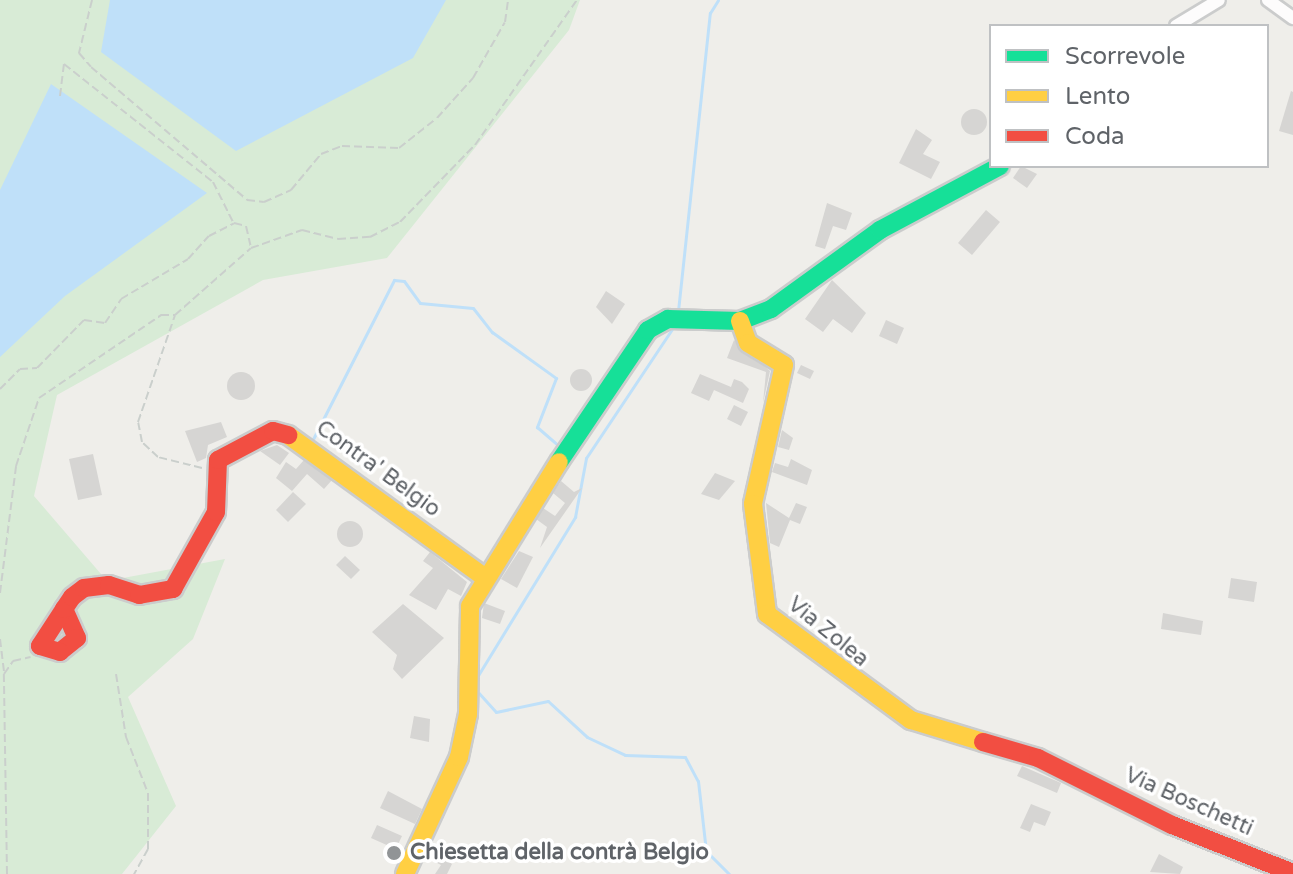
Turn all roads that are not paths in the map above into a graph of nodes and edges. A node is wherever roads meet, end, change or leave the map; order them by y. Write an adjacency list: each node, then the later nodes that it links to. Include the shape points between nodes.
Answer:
1 (1219, 0): 4 (street)
2 (1268, 0): 3 (street)
3 (1293, 18)
4 (1179, 24)
5 (996, 168): 6 (street, via 880,230 771,309)
6 (740, 321): 7 (street, via 676,320 648,330); 9 (street, Via Zolea, via 748,343 784,365 753,504 767,614 911,720)
7 (483, 576): 8 (street, Contra' Belgio, via 292,436 273,431 218,460 216,512 173,589 139,595 96,585); 11 (street, via 470,606 468,714 459,757)
8 (64, 609): 8 (street, via 40,646 60,652 77,638)
9 (1067, 771): 10 (street, Via Boschetti, via 1172,825)
10 (1293, 873)
11 (405, 874)

